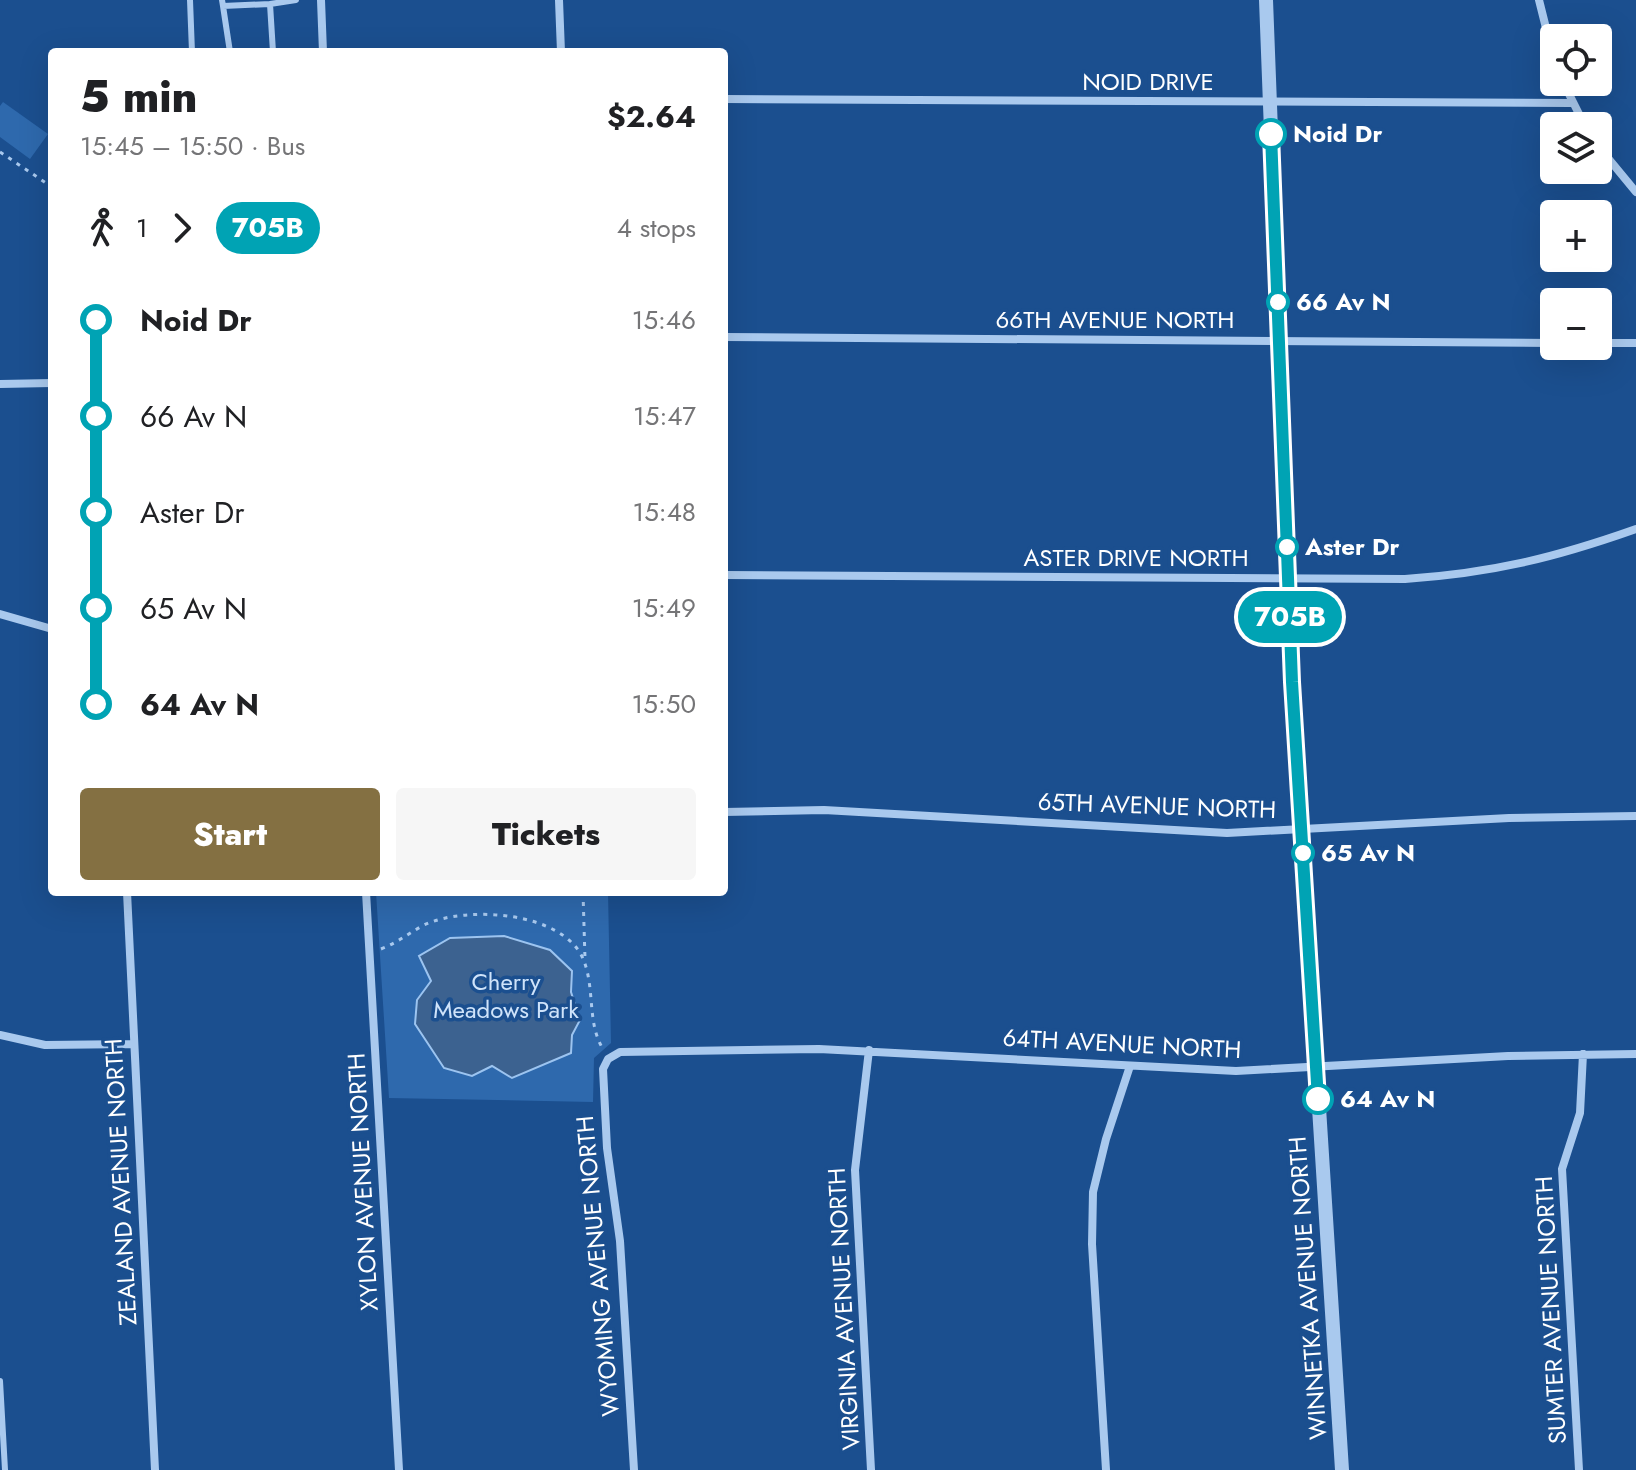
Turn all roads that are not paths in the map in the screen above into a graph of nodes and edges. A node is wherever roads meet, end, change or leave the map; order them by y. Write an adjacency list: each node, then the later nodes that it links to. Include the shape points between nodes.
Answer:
1 (190, 0): 10 (lane)
2 (296, 0): 7 (lane)
3 (321, 0): 13 (street)
4 (559, 0): 14 (street)
5 (1266, 0): 17 (street, WINNETKA AVENUE NORTH)
6 (1539, 0): 9 (street)
7 (270, 2): 8 (lane); 12 (lane)
8 (223, 3): 11 (lane)
9 (1545, 24)
10 (192, 48)
11 (229, 48)
12 (273, 48)
13 (323, 48)
14 (561, 48)
15 (1568, 96): 18 (street)
16 (728, 99): 17 (street, NOID DRIVE)
17 (1270, 103): 18 (street, NOID DRIVE); 23 (street, WINNETKA AVENUE NORTH)
18 (1571, 103): 19 (street)
19 (1576, 112)
20 (1612, 163): 21 (street)
21 (1636, 192)
22 (728, 337): 23 (street, 66TH AVENUE NORTH)
23 (1279, 341): 24 (street, 66TH AVENUE NORTH); 31 (street, WINNETKA AVENUE NORTH)
24 (1540, 343)
25 (1612, 343): 26 (street)
26 (1636, 343)
27 (48, 383): 28 (street)
28 (0, 384)
29 (1636, 529): 31 (street, ASTER DRIVE NORTH, via 1559,557 1502,569 1405,579)
30 (728, 575): 31 (street, ASTER DRIVE NORTH)
31 (1288, 579): 36 (street, WINNETKA AVENUE NORTH)
32 (0, 614): 33 (street)
33 (48, 628)
34 (728, 812): 36 (street, 65TH AVENUE NORTH, via 898,813 1227,833)
35 (1636, 816): 36 (street, 65TH AVENUE NORTH)
36 (1301, 829): 46 (street, WINNETKA AVENUE NORTH)
37 (127, 896): 40 (street, ZEALAND AVENUE NORTH)
38 (366, 896): 50 (street, XYLON AVENUE NORTH)
39 (0, 1035): 40 (street, via 45,1045)
40 (134, 1044): 49 (street, ZEALAND AVENUE NORTH)
41 (869, 1050): 44 (street, 64TH AVENUE NORTH, via 620,1052); 45 (street, 64TH AVENUE NORTH); 52 (street, VIRGINIA AVENUE NORTH, via 855,1170)
42 (1583, 1054): 43 (street, 64TH AVENUE NORTH); 46 (street, 64TH AVENUE NORTH); 55 (street, SUMTER AVENUE NORTH, via 1580,1113 1562,1169)
43 (1636, 1054)
44 (608, 1059): 51 (street, WYOMING AVENUE NORTH, via 603,1069 607,1148 620,1241)
45 (1130, 1066): 46 (street, 64TH AVENUE NORTH, via 1236,1071); 53 (street, via 1092,1205)
46 (1316, 1067): 54 (street, WINNETKA AVENUE NORTH)
47 (0, 1381): 48 (lane)
48 (5, 1470)
49 (155, 1470)
50 (399, 1470)
51 (634, 1470)
52 (871, 1470)
53 (1106, 1470)
54 (1342, 1470)
55 (1579, 1470)

